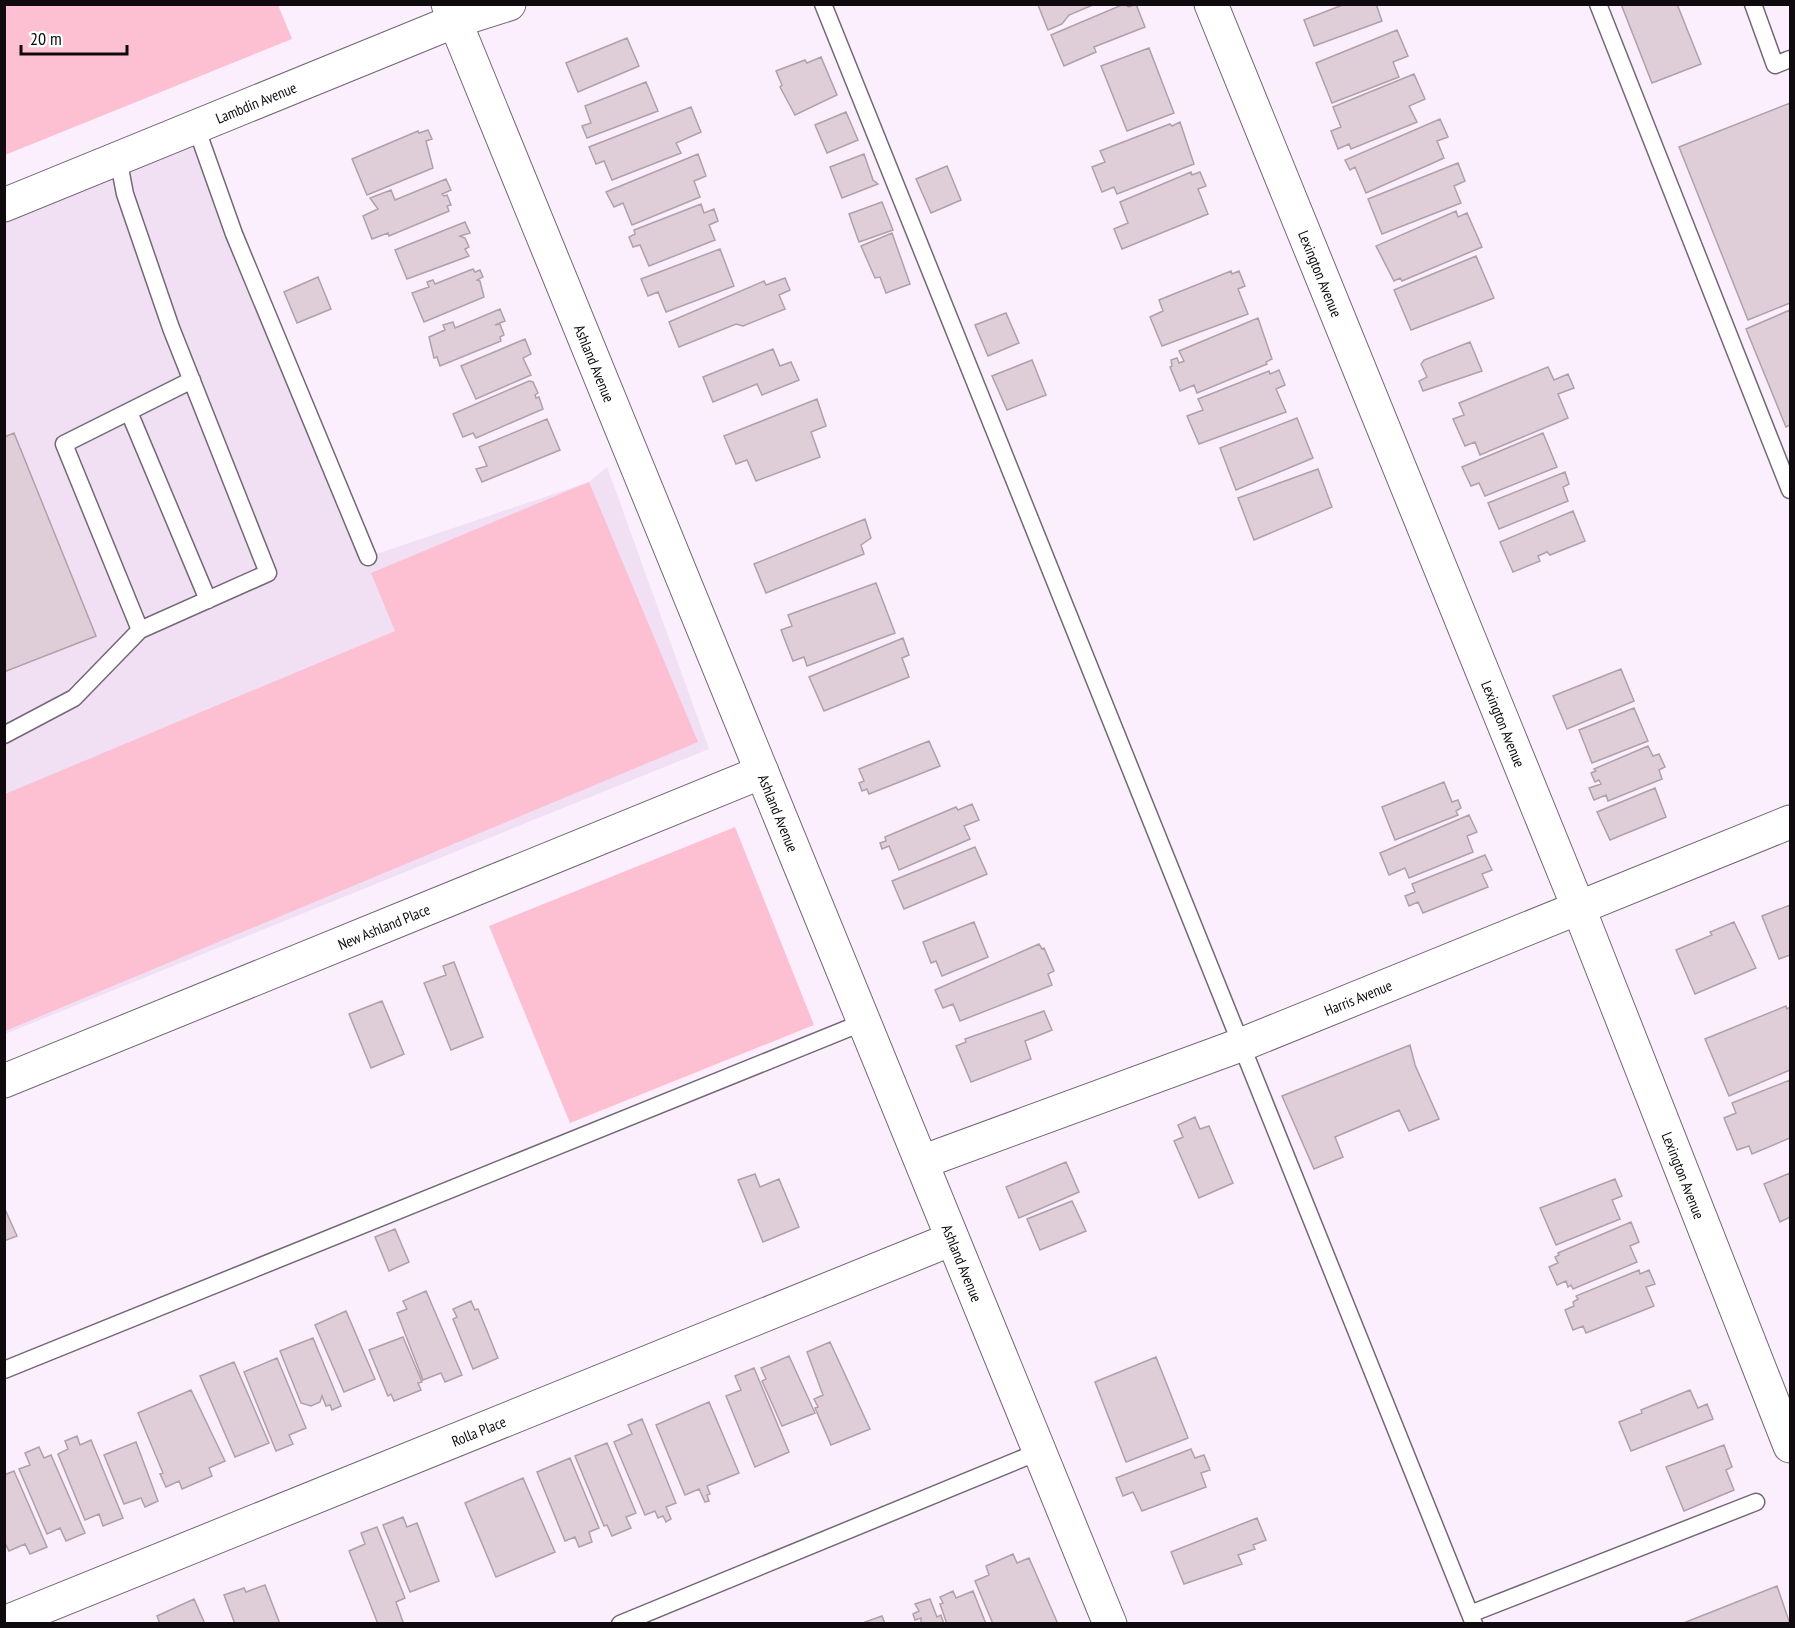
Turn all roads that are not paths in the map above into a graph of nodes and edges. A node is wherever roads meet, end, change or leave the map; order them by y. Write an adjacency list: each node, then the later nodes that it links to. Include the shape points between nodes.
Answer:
1 (509, 4): 6 (street, Lambdin Avenue)
2 (823, 4): 22 (lane)
3 (1211, 4): 20 (street, Lexington Avenue)
4 (1598, 4): 13 (lane)
5 (1753, 4): 7 (lane, via 1775,65)
6 (452, 13): 8 (street, Lambdin Avenue); 18 (street, Ashland Avenue)
7 (1791, 59)
8 (196, 127): 9 (street, Lambdin Avenue); 14 (lane, via 234,234)
9 (118, 159): 10 (street, Lambdin Avenue); 11 (lane, via 125,194)
10 (4, 205)
11 (192, 380): 12 (lane); 15 (lane, via 268,573)
12 (129, 412): 15 (lane); 16 (lane, via 64,444)
13 (1791, 490)
14 (368, 557)
15 (208, 600): 16 (lane)
16 (140, 630): 17 (lane, via 74,698)
17 (4, 735)
18 (762, 772): 21 (street, Ashland Avenue); 23 (street, New Ashland Place)
19 (1791, 822): 20 (street, Harris Avenue)
20 (1580, 909): 22 (street, Harris Avenue); 27 (street, Lexington Avenue)
21 (864, 1022): 24 (street, Ashland Avenue); 26 (lane)
22 (1243, 1044): 24 (street, Harris Avenue); 30 (lane)
23 (4, 1081)
24 (922, 1162): 25 (street, Ashland Avenue)
25 (951, 1239): 28 (street, Ashland Avenue); 31 (street, Rolla Place)
26 (4, 1370)
27 (1791, 1446)
28 (1038, 1452): 32 (lane); 33 (street, Ashland Avenue)
29 (1756, 1502): 30 (lane)
30 (1472, 1619)
31 (4, 1623)
32 (620, 1623)
33 (1110, 1623)

